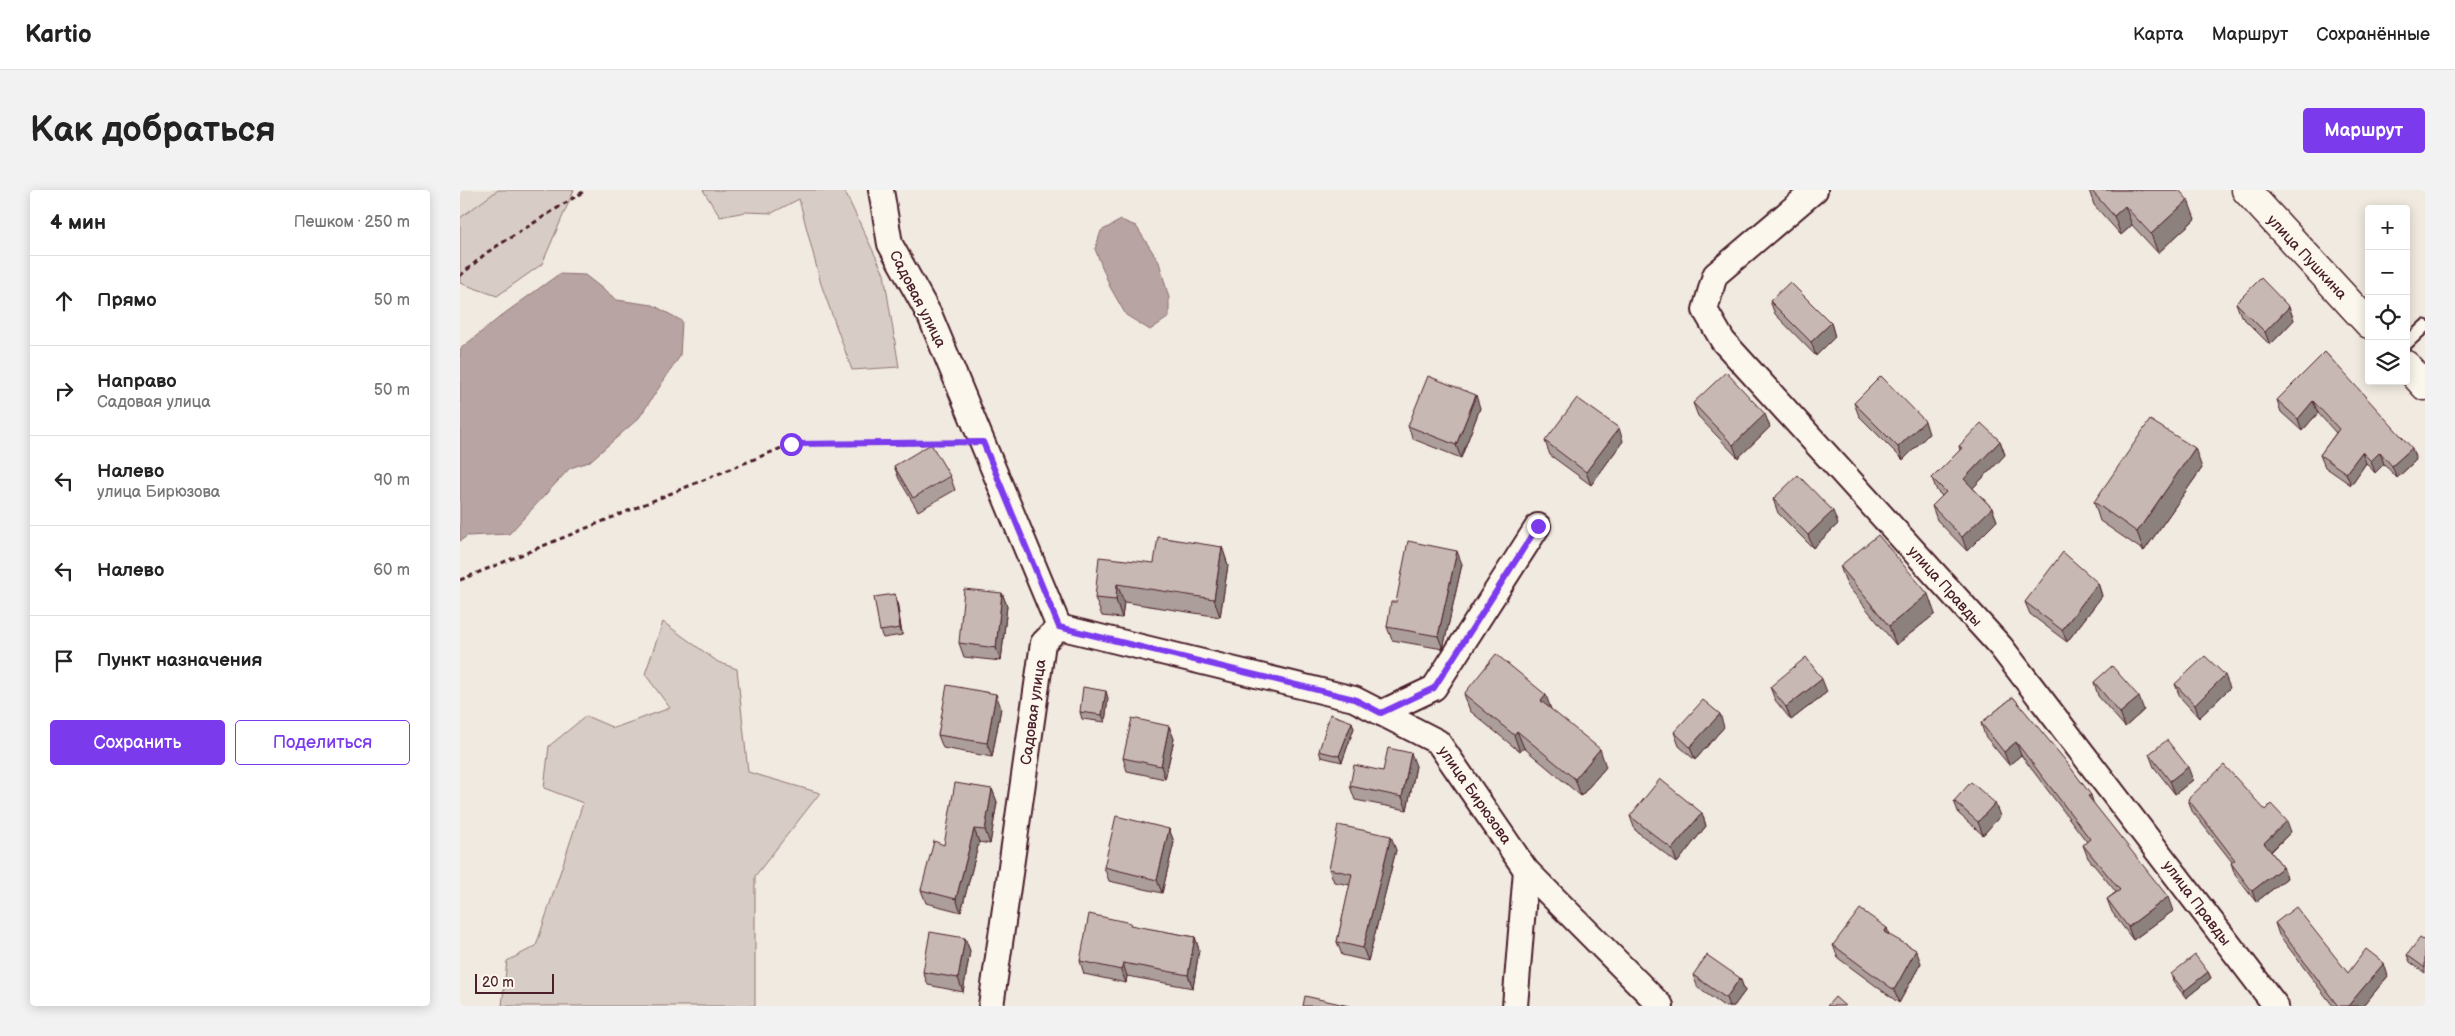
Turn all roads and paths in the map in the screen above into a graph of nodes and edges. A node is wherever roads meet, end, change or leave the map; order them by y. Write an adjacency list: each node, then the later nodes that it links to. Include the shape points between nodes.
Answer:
1 (586, 190): 5 (path, via 486,253)
2 (881, 190): 11 (street, Садовая улица, via 890,244 930,316)
3 (1815, 190): 20 (street, улица Правды, via 1714,275 1705,310 1723,341 2001,647)
4 (2246, 190): 6 (main road, улица Пушкина)
5 (460, 276)
6 (2365, 320)
7 (2425, 326): 8 (lane)
8 (2410, 340)
9 (2410, 369): 10 (main road)
10 (2425, 386)
11 (983, 442): 13 (path, via 791,444); 14 (street, Садовая улица)
12 (1538, 526): 15 (street, via 1434,688)
13 (460, 580)
14 (1059, 627): 15 (street, улица Бирюзова, via 1354,699); 17 (street, Садовая улица, via 1043,643)
15 (1381, 713): 16 (street, улица Бирюзова, via 1438,742)
16 (1526, 870): 18 (street); 19 (street, улица Бирюзова)
17 (991, 1006)
18 (1515, 1006)
19 (1662, 1006)
20 (2276, 1006)

